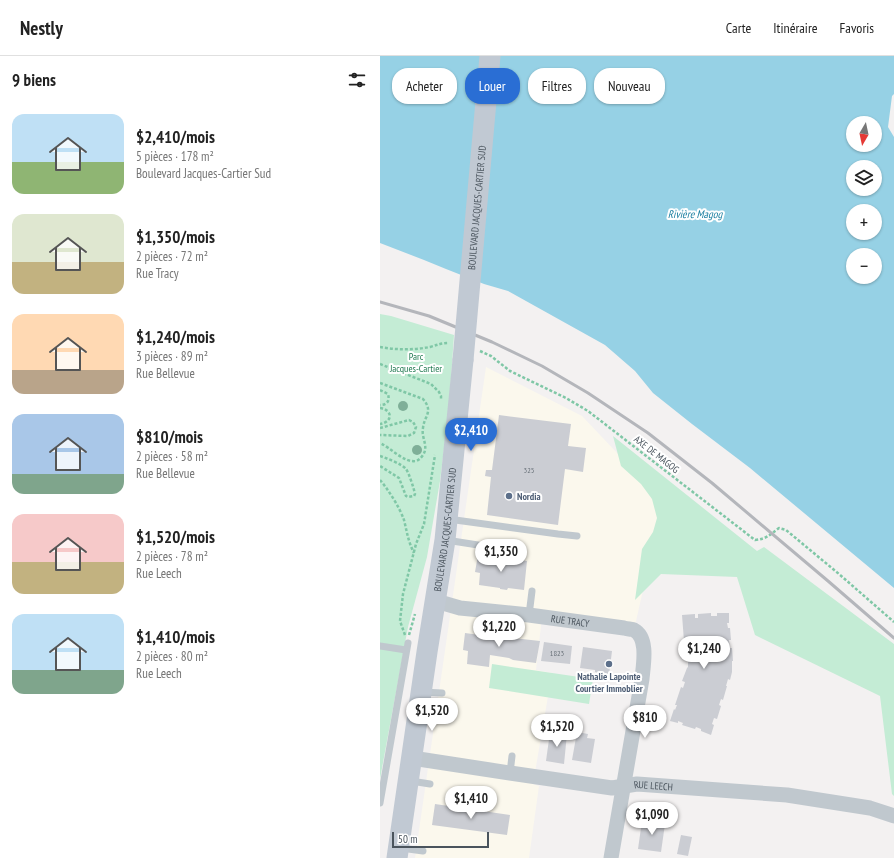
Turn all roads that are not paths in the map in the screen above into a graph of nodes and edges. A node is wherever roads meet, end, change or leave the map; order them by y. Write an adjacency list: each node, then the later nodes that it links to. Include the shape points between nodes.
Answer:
1 (490, 56): 2 (main road, BOULEVARD JACQUES-CARTIER SUD, bridge)
2 (448, 519): 3 (lane); 4 (main road, BOULEVARD JACQUES-CARTIER SUD)
3 (577, 536)
4 (446, 540): 5 (lane); 7 (main road, BOULEVARD JACQUES-CARTIER SUD)
5 (478, 545)
6 (532, 591): 8 (lane)
7 (436, 601): 8 (street, RUE TRACY, via 460,608); 10 (main road, BOULEVARD JACQUES-CARTIER SUD)
8 (529, 615): 17 (street, RUE TRACY, via 634,630 642,638 642,680)
9 (380, 646): 18 (lane, via 407,646)
10 (421, 692): 11 (lane); 13 (main road, BOULEVARD JACQUES-CARTIER SUD)
11 (442, 693)
12 (512, 756): 14 (lane)
13 (412, 758): 14 (street, RUE LEECH); 15 (main road, BOULEVARD JACQUES-CARTIER SUD)
14 (510, 773): 17 (street, RUE LEECH, via 579,787)
15 (409, 781): 16 (lane); 21 (main road, BOULEVARD JACQUES-CARTIER SUD)
16 (430, 784)
17 (623, 786): 19 (street, RUE LEECH, via 637,784 787,794 870,808); 22 (street)
18 (380, 803)
19 (894, 816)
20 (423, 851): 21 (lane)
21 (398, 853)
22 (611, 858)

